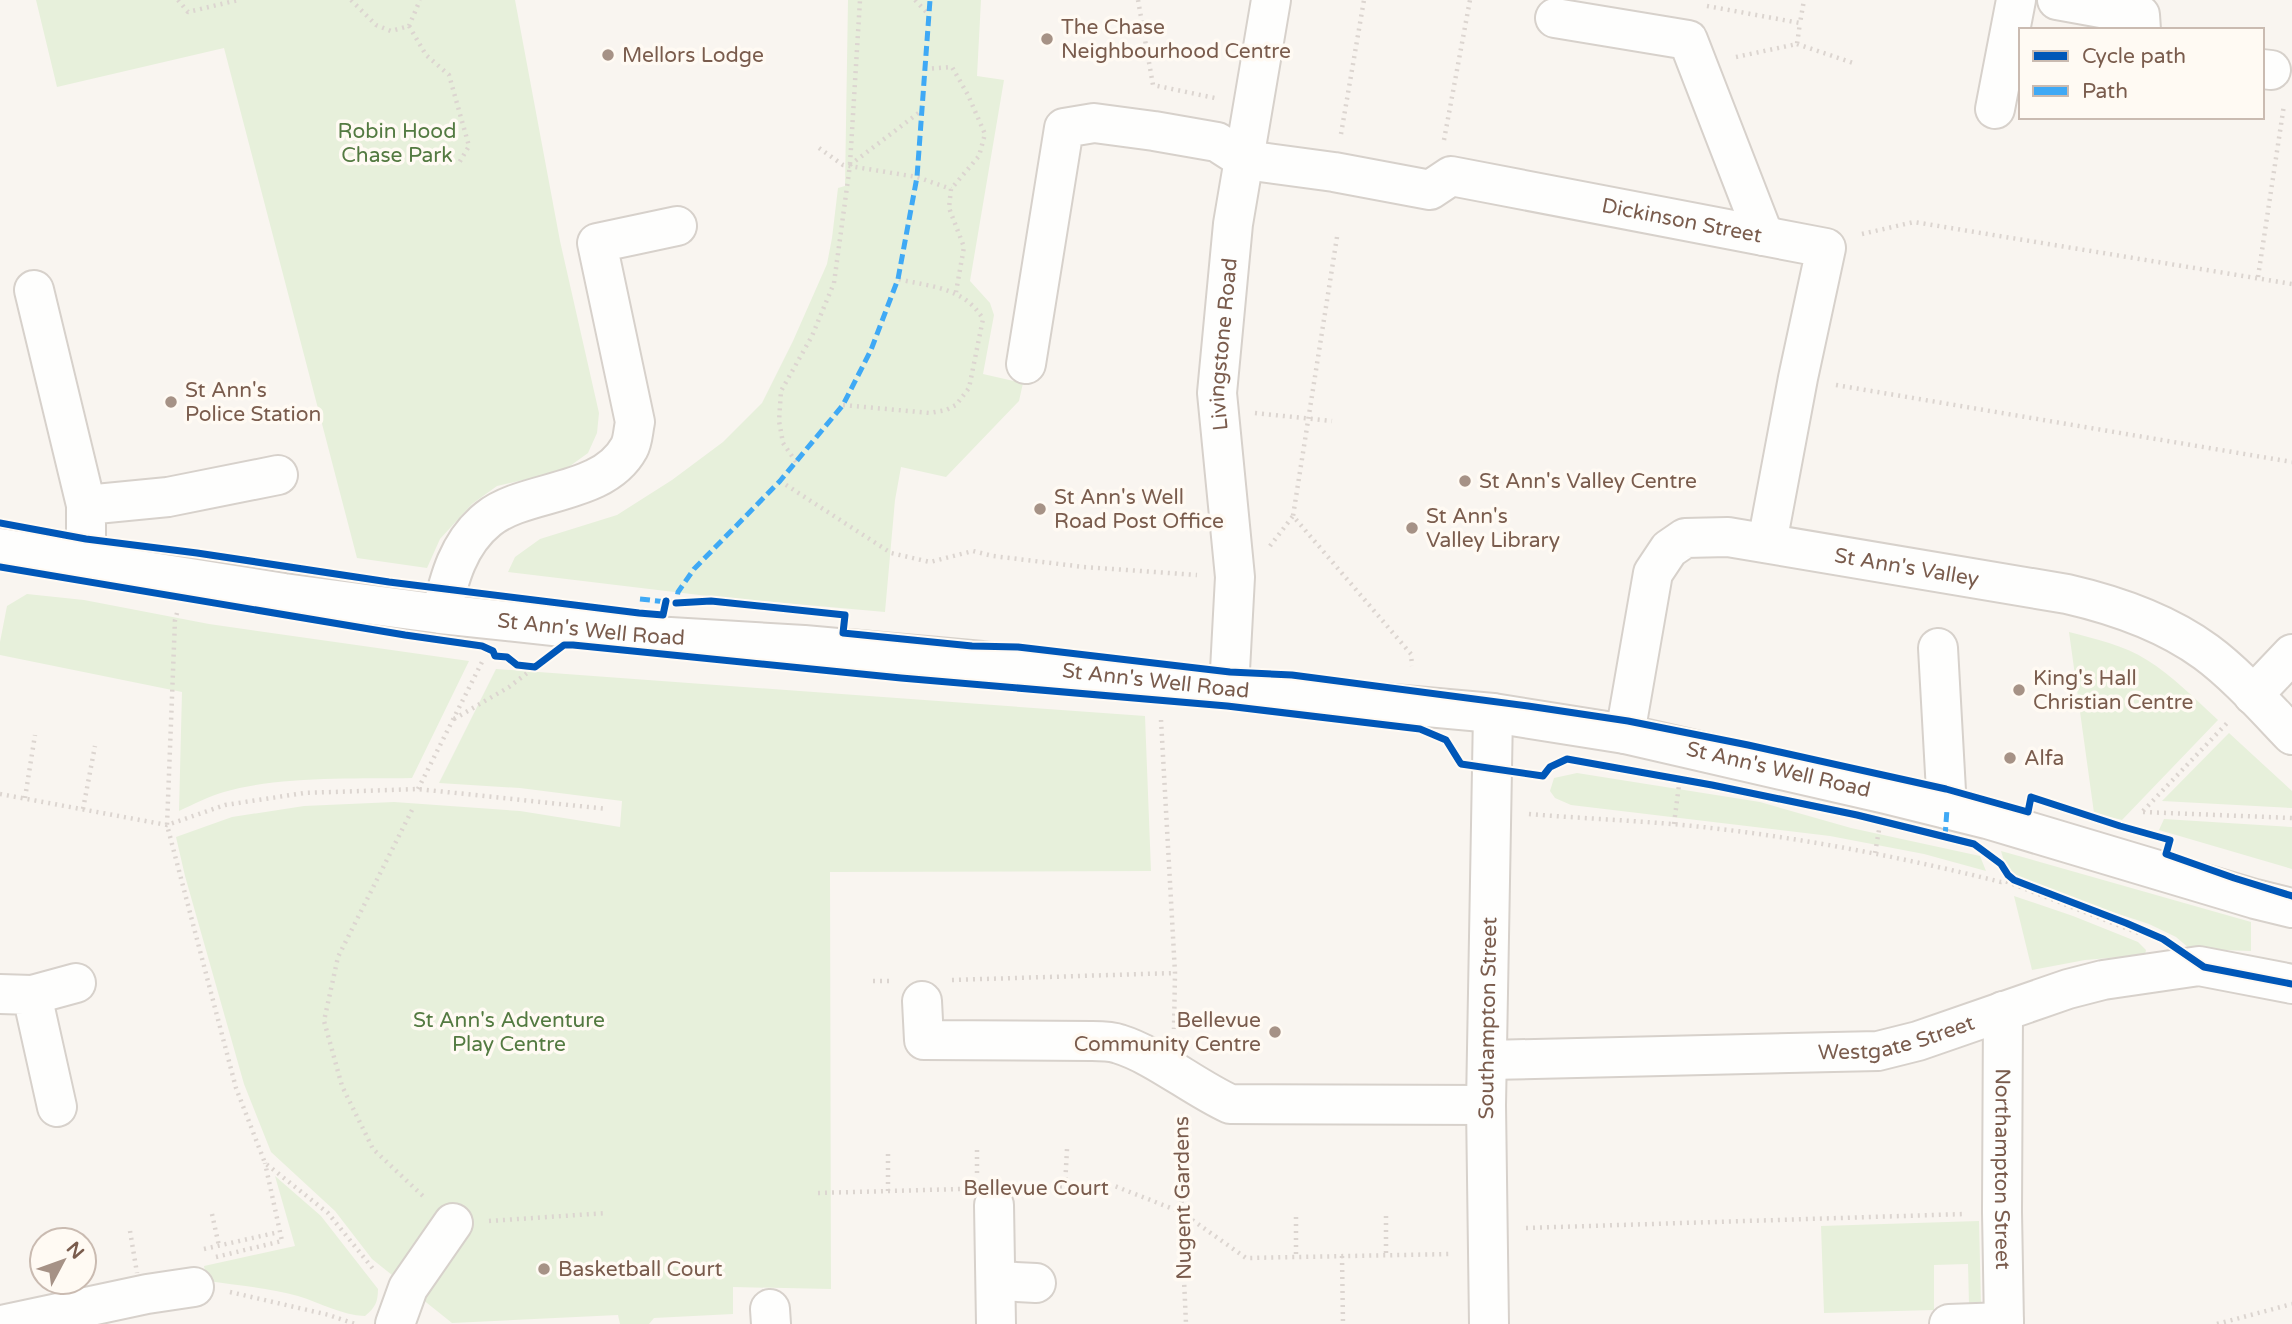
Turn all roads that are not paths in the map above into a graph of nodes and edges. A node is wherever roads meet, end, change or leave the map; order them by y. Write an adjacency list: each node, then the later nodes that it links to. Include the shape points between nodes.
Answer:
1 (1271, 0): 7 (street, Livingstone Road)
2 (2016, 0): 6 (street)
3 (2057, 0): 5 (street, via 2140,15)
4 (1555, 18): 9 (street, via 1688,40)
5 (2141, 28)
6 (1995, 109)
7 (1245, 160): 9 (street, Dickinson Street, via 1430,190 1451,176); 11 (street, via 1216,142 1094,123 1064,128); 20 (street, Livingstone Road, via 1233,224 1217,393 1236,577)
8 (677, 226): 17 (street, via 597,243 635,422 631,446 621,461 597,477 488,519 461,550)
9 (1764, 236): 14 (street, Dickinson Street, via 1826,248)
10 (34, 290): 13 (street)
11 (1026, 364)
12 (278, 475): 13 (street, via 168,497)
13 (86, 505): 16 (street)
14 (1767, 543): 21 (street, St Ann's Valley, via 2104,602 2162,626 2207,652); 23 (street, St Ann's Valley, via 1728,537 1685,538 1670,549 1653,573)
15 (0, 548): 16 (street, St Ann's Well Road)
16 (82, 561): 17 (street, St Ann's Well Road)
17 (441, 614): 20 (street, St Ann's Well Road, via 636,635 982,661)
18 (1938, 648): 25 (street)
19 (2292, 654): 21 (street)
20 (1229, 689): 22 (street, St Ann's Well Road)
21 (2253, 695): 24 (street, St Ann's Valley)
22 (1493, 713): 23 (street, St Ann's Well Road); 32 (street, Southampton Street)
23 (1625, 734): 25 (street, St Ann's Well Road)
24 (2292, 736)
25 (1947, 809): 26 (street, St Ann's Well Road)
26 (2292, 908)
27 (76, 983): 30 (street)
28 (2292, 984): 31 (street, Westgate Street, via 2199,966 2102,980)
29 (921, 987): 33 (street, via 924,1040 1117,1043 1230,1104)
30 (16, 994): 34 (street)
31 (2003, 1011): 32 (street, Westgate Street, via 1878,1051); 42 (street, Northampton Street)
32 (1488, 1060): 33 (street, Southampton Street)
33 (1486, 1105): 45 (street, Southampton Street)
34 (57, 1107)
35 (990, 1194): 37 (street)
36 (453, 1223): 41 (street, via 421,1268)
37 (997, 1281): 38 (street); 44 (street)
38 (1036, 1283)
39 (194, 1287): 40 (street)
40 (145, 1297): 43 (street)
41 (398, 1313)
42 (2004, 1323): 46 (street)
43 (6, 1324)
44 (996, 1324)
45 (1489, 1324)
46 (1949, 1324)

